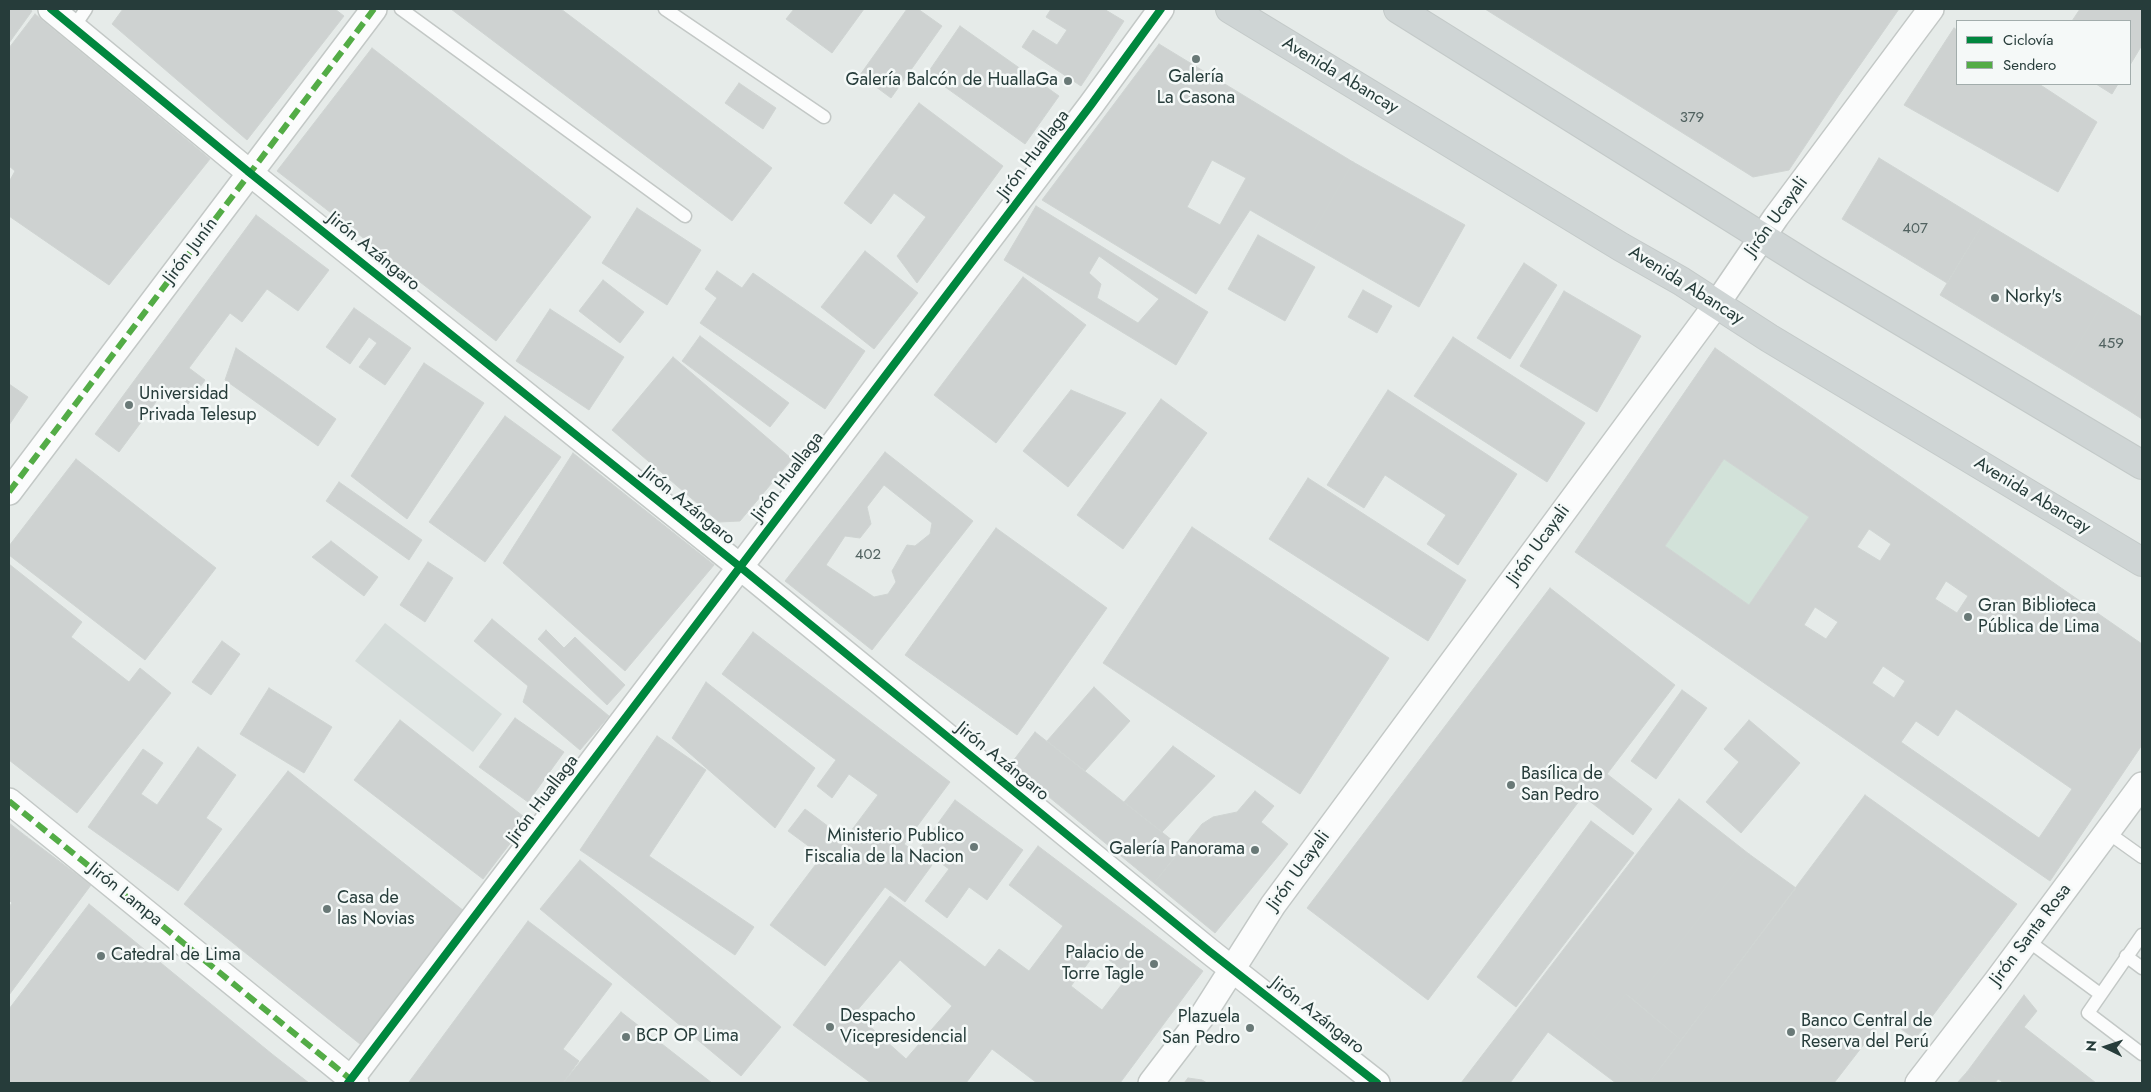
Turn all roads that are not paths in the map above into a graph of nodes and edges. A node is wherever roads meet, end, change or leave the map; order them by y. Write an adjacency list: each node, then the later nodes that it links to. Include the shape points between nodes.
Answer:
1 (51, 9): 9 (street, Jirón Azángaro)
2 (374, 9): 11 (street, Jirón Junín)
3 (401, 9): 12 (lane)
4 (665, 9): 10 (lane)
5 (1161, 9): 18 (street, Jirón Huallaga)
6 (1230, 9): 14 (main road, Avenida Abancay)
7 (1398, 9): 13 (main road)
8 (1931, 9): 13 (street, Jirón Ucayali)
9 (80, 18): 11 (street, Jirón Azángaro)
10 (824, 117)
11 (250, 173): 16 (street, Jirón Junín); 18 (street, Jirón Azángaro)
12 (685, 216)
13 (1762, 237): 14 (street, Jirón Ucayali); 15 (main road)
14 (1716, 305): 17 (main road, Avenida Abancay); 26 (street, Jirón Ucayali, via 1273,905)
15 (2142, 466)
16 (9, 492)
17 (2142, 562)
18 (739, 566): 26 (street, Jirón Azángaro); 30 (street, Jirón Huallaga)
19 (2142, 785): 21 (street, Jirón Santa Rosa)
20 (9, 802): 30 (street, Jirón Lampa)
21 (2107, 832): 22 (lane); 24 (street, Jirón Santa Rosa)
22 (2142, 856)
23 (2142, 935): 25 (lane)
24 (2026, 940): 28 (lane); 33 (street, Jirón Santa Rosa)
25 (2126, 956): 27 (lane); 28 (lane)
26 (1232, 968): 31 (street, Jirón Ucayali, via 1203,1015); 32 (street, Jirón Azángaro)
27 (2142, 968)
28 (2100, 994): 29 (lane, via 2088,1013)
29 (2142, 1054)
30 (352, 1082)
31 (1151, 1083)
32 (1377, 1083)
33 (1918, 1083)

